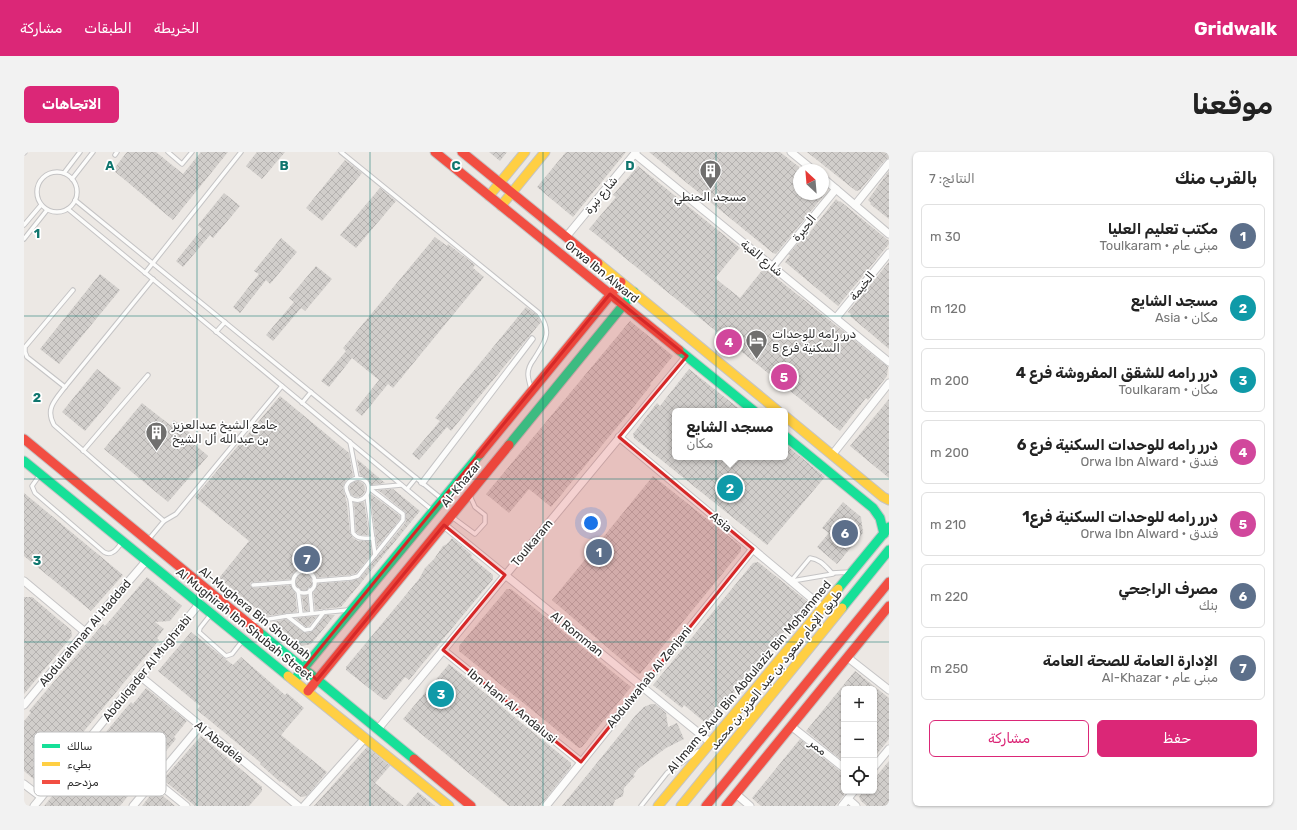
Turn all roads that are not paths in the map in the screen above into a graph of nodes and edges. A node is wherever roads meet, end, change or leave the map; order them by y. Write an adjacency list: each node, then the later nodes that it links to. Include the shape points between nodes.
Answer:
1 (80, 152): 15 (lane)
2 (94, 152): 16 (lane)
3 (168, 152): 4 (lane, via 182,164)
4 (192, 152)
5 (241, 152): 33 (lane)
6 (340, 152): 51 (lane, via 539,313 547,329 547,338 530,366 528,373)
7 (435, 152): 21 (street, Orwa Ibn Alward)
8 (462, 152): 17 (street, Orwa Ibn Alward)
9 (525, 152): 17 (street)
10 (545, 152): 20 (street)
11 (791, 152): 14 (street)
12 (635, 153): 30 (street, شارع نبرة); 34 (street, شارع القبة)
13 (889, 163): 24 (street)
14 (806, 164)
15 (64, 173): 16 (lane); 23 (lane, via 54,172 41,179 36,192)
16 (72, 179): 22 (lane, via 76,187)
17 (500, 183): 20 (street, Orwa Ibn Alward); 21 (street)
18 (829, 183): 19 (street)
19 (836, 189): 24 (street); 34 (street, الحيرة)
20 (512, 193): 25 (street); 30 (street, Orwa Ibn Alward)
21 (489, 196): 25 (street, Orwa Ibn Alward)
22 (75, 200): 26 (lane); 33 (lane)
23 (41, 205): 27 (lane); 28 (lane)
24 (855, 205): 29 (street)
25 (501, 206): 40 (street, Orwa Ibn Alward)
26 (68, 209): 27 (lane, via 59,212); 35 (lane)
27 (47, 210): 31 (lane)
28 (24, 225)
29 (889, 234)
30 (566, 237): 37 (street, Orwa Ibn Alward)
31 (24, 239)
32 (889, 253): 42 (street, الخيمة)
33 (153, 263): 35 (lane); 43 (lane)
34 (773, 266): 42 (street, شارع القبة)
35 (145, 273): 36 (lane)
36 (153, 279): 44 (lane); 50 (lane)
37 (621, 282): 39 (street, Orwa Ibn Alward); 40 (street, Al-Khazar)
38 (73, 290): 50 (lane, via 25,347 27,357)
39 (634, 292): 41 (street, Al-Khazar); 55 (street, Orwa Ibn Alward)
40 (610, 294): 41 (street, Orwa Ibn Alward); 51 (street, Al-Khazar)
41 (623, 305): 45 (street, Orwa Ibn Alward); 71 (street, Al-Khazar)
42 (836, 318): 46 (street, شارع القبة)
43 (225, 322): 44 (lane); 52 (lane)
44 (216, 332): 49 (lane)
45 (686, 356): 54 (street, Orwa Ibn Alward); 57 (street, Toulkaram)
46 (889, 362)
47 (148, 375): 61 (lane)
48 (889, 383): 62 (street)
49 (282, 386): 53 (lane); 79 (lane, via 176,514)
50 (65, 387): 61 (lane, via 53,402 50,419)
51 (531, 391): 75 (street, Al-Khazar)
52 (311, 392): 53 (lane); 66 (lane)
53 (302, 403): 60 (lane)
54 (750, 408)
55 (774, 408)
56 (788, 418): 62 (street)
57 (619, 437): 85 (street, Asia); 91 (street, Toulkaram)
58 (788, 438): 76 (street)
59 (24, 439): 83 (street, Al-Mughera Bin Shoubah)
60 (350, 442): 65 (lane); 68 (lane)
61 (83, 451): 79 (lane)
62 (832, 455): 74 (street)
63 (24, 461): 64 (street, Al Mughirah Ibn Shubah Street)
64 (40, 474): 84 (street, Al Mughirah Ibn Shubah Street); 84 (lane, via 32,486 35,493 104,552 111,554)
65 (357, 478): 69 (lane, via 364,480); 73 (lane, via 350,481 346,487)
66 (416, 478): 67 (lane); 70 (lane)
67 (422, 483): 67 (lane, via 533,339 532,338); 75 (lane)
68 (401, 485): 69 (lane); 70 (lane)
69 (369, 488): 72 (lane); 87 (lane, via 404,517)
70 (407, 489): 77 (lane)
71 (469, 494): 78 (street, Al-Khazar); 78 (lane, via 475,507 485,515 485,523 475,534)
72 (367, 496): 73 (lane, via 362,500); 82 (lane)
73 (349, 497): 82 (lane, via 353,533 359,538)
74 (886, 498): 76 (street, via 881,505)
75 (442, 500): 77 (street, Al-Khazar)
76 (874, 508): 81 (street)
77 (433, 511): 103 (street, Al-Khazar)
78 (451, 516): 80 (street, Al-Khazar)
79 (164, 521): 83 (lane)
80 (444, 525): 91 (street, Al Romman); 117 (street, Al-Khazar)
81 (886, 530): 89 (street, Al Imam S'Aud Bin Abdulaziz Bin Mohammed)
82 (373, 538): 87 (lane)
83 (148, 540): 109 (street, Al-Mughera Bin Shoubah)
84 (122, 541): 88 (street, Al Mughirah Ibn Shubah Street)
85 (753, 549): 93 (street, Asia); 118 (street, Abdulwahab Al Zenjani)
86 (889, 550): 151 (street, طريق الإمام سعود بن عبد العزيز بن محمد)
87 (375, 555): 92 (lane, via 354,578)
88 (146, 560): 100 (street, Al Mughirah Ibn Shubah Street); 110 (street, Abdulrahman Al Haddad)
89 (854, 571): 90 (lane); 102 (street, Al Imam S'Aud Bin Abdulaziz Bin Mohammed)
90 (835, 574): 93 (lane); 93 (lane, via 816,559 810,558)
91 (505, 575): 112 (street, Toulkaram); 118 (street, Al Romman)
92 (314, 581): 95 (lane, via 312,575 303,571 297,573); 99 (lane)
93 (791, 581): 102 (street, Asia)
94 (24, 582): 110 (street)
95 (293, 582): 97 (lane); 98 (lane)
96 (889, 582): 152 (street)
97 (253, 585)
98 (298, 590): 99 (lane); 107 (lane)
99 (310, 590): 105 (lane)
100 (200, 604): 106 (street, Al Mughirah Ibn Shubah Street); 115 (street, Abdulqader Al Mughrabi)
101 (889, 606): 113 (street)
102 (822, 607): 127 (street, Al Imam S'Aud Bin Abdulaziz Bin Mohammed)
103 (352, 609): 104 (lane); 114 (street, Al-Khazar)
104 (324, 612): 105 (lane); 108 (lane, via 308,631)
105 (312, 613): 107 (lane)
106 (212, 614): 111 (street, Al Mughirah Ibn Shubah Street); 111 (lane, via 199,632 226,656 232,654)
107 (301, 614): 108 (lane)
108 (286, 616): 109 (lane)
109 (248, 623): 114 (street, Al-Mughera Bin Shoubah)
110 (85, 632): 121 (street, Abdulrahman Al Haddad)
111 (243, 639): 116 (street, Al Mughirah Ibn Shubah Street)
112 (443, 650): 124 (street, Toulkaram); 129 (street, Ibn Hani Al Andalusi)
113 (847, 657): 119 (street); 123 (street)
114 (304, 668): 116 (street, Al-Khazar); 117 (street, Al-Mughera Bin Shoubah)
115 (140, 676): 122 (street, Al Abadela); 125 (street, Abdulqader Al Mughrabi)
116 (294, 680): 120 (street, Al Mughirah Ibn Shubah Street)
117 (317, 680): 120 (street, Al-Khazar); 124 (street, Al-Mughera Bin Shoubah)
118 (642, 686): 127 (street, Al Romman); 129 (street, Abdulwahab Al Zenjani)
119 (889, 690)
120 (308, 691): 126 (street, Al Mughirah Ibn Shubah Street)
121 (24, 705)
122 (200, 726): 131 (street); 144 (street, Al Abadela)
123 (791, 726): 132 (street, ممر); 136 (street)
124 (378, 729): 147 (street, Al-Mughera Bin Shoubah)
125 (94, 732)
126 (365, 738): 145 (street); 146 (street, Al Mughirah Ibn Shubah Street)
127 (711, 743): 149 (lane, via 667,773); 150 (street, Al Imam S'Aud Bin Abdulaziz Bin Mohammed)
128 (889, 749): 130 (street)
129 (581, 762): 148 (street, Abdulwahab Al Zenjani)
130 (877, 763)
131 (166, 766)
132 (841, 766)
133 (24, 784): 135 (street)
134 (166, 790): 143 (street)
135 (34, 792)
136 (736, 794): 153 (street); 154 (street)
137 (852, 794): 140 (street)
138 (141, 796): 142 (street)
139 (41, 797): 141 (street, Abdulqader Al Mughrabi)
140 (848, 799): 155 (street); 156 (street)
141 (34, 806)
142 (133, 806)
143 (186, 806)
144 (298, 806)
145 (304, 806)
146 (449, 806)
147 (471, 806)
148 (546, 806)
149 (641, 806)
150 (658, 806)
151 (681, 806)
152 (706, 806)
153 (726, 806)
154 (750, 806)
155 (842, 806)
156 (856, 806)

